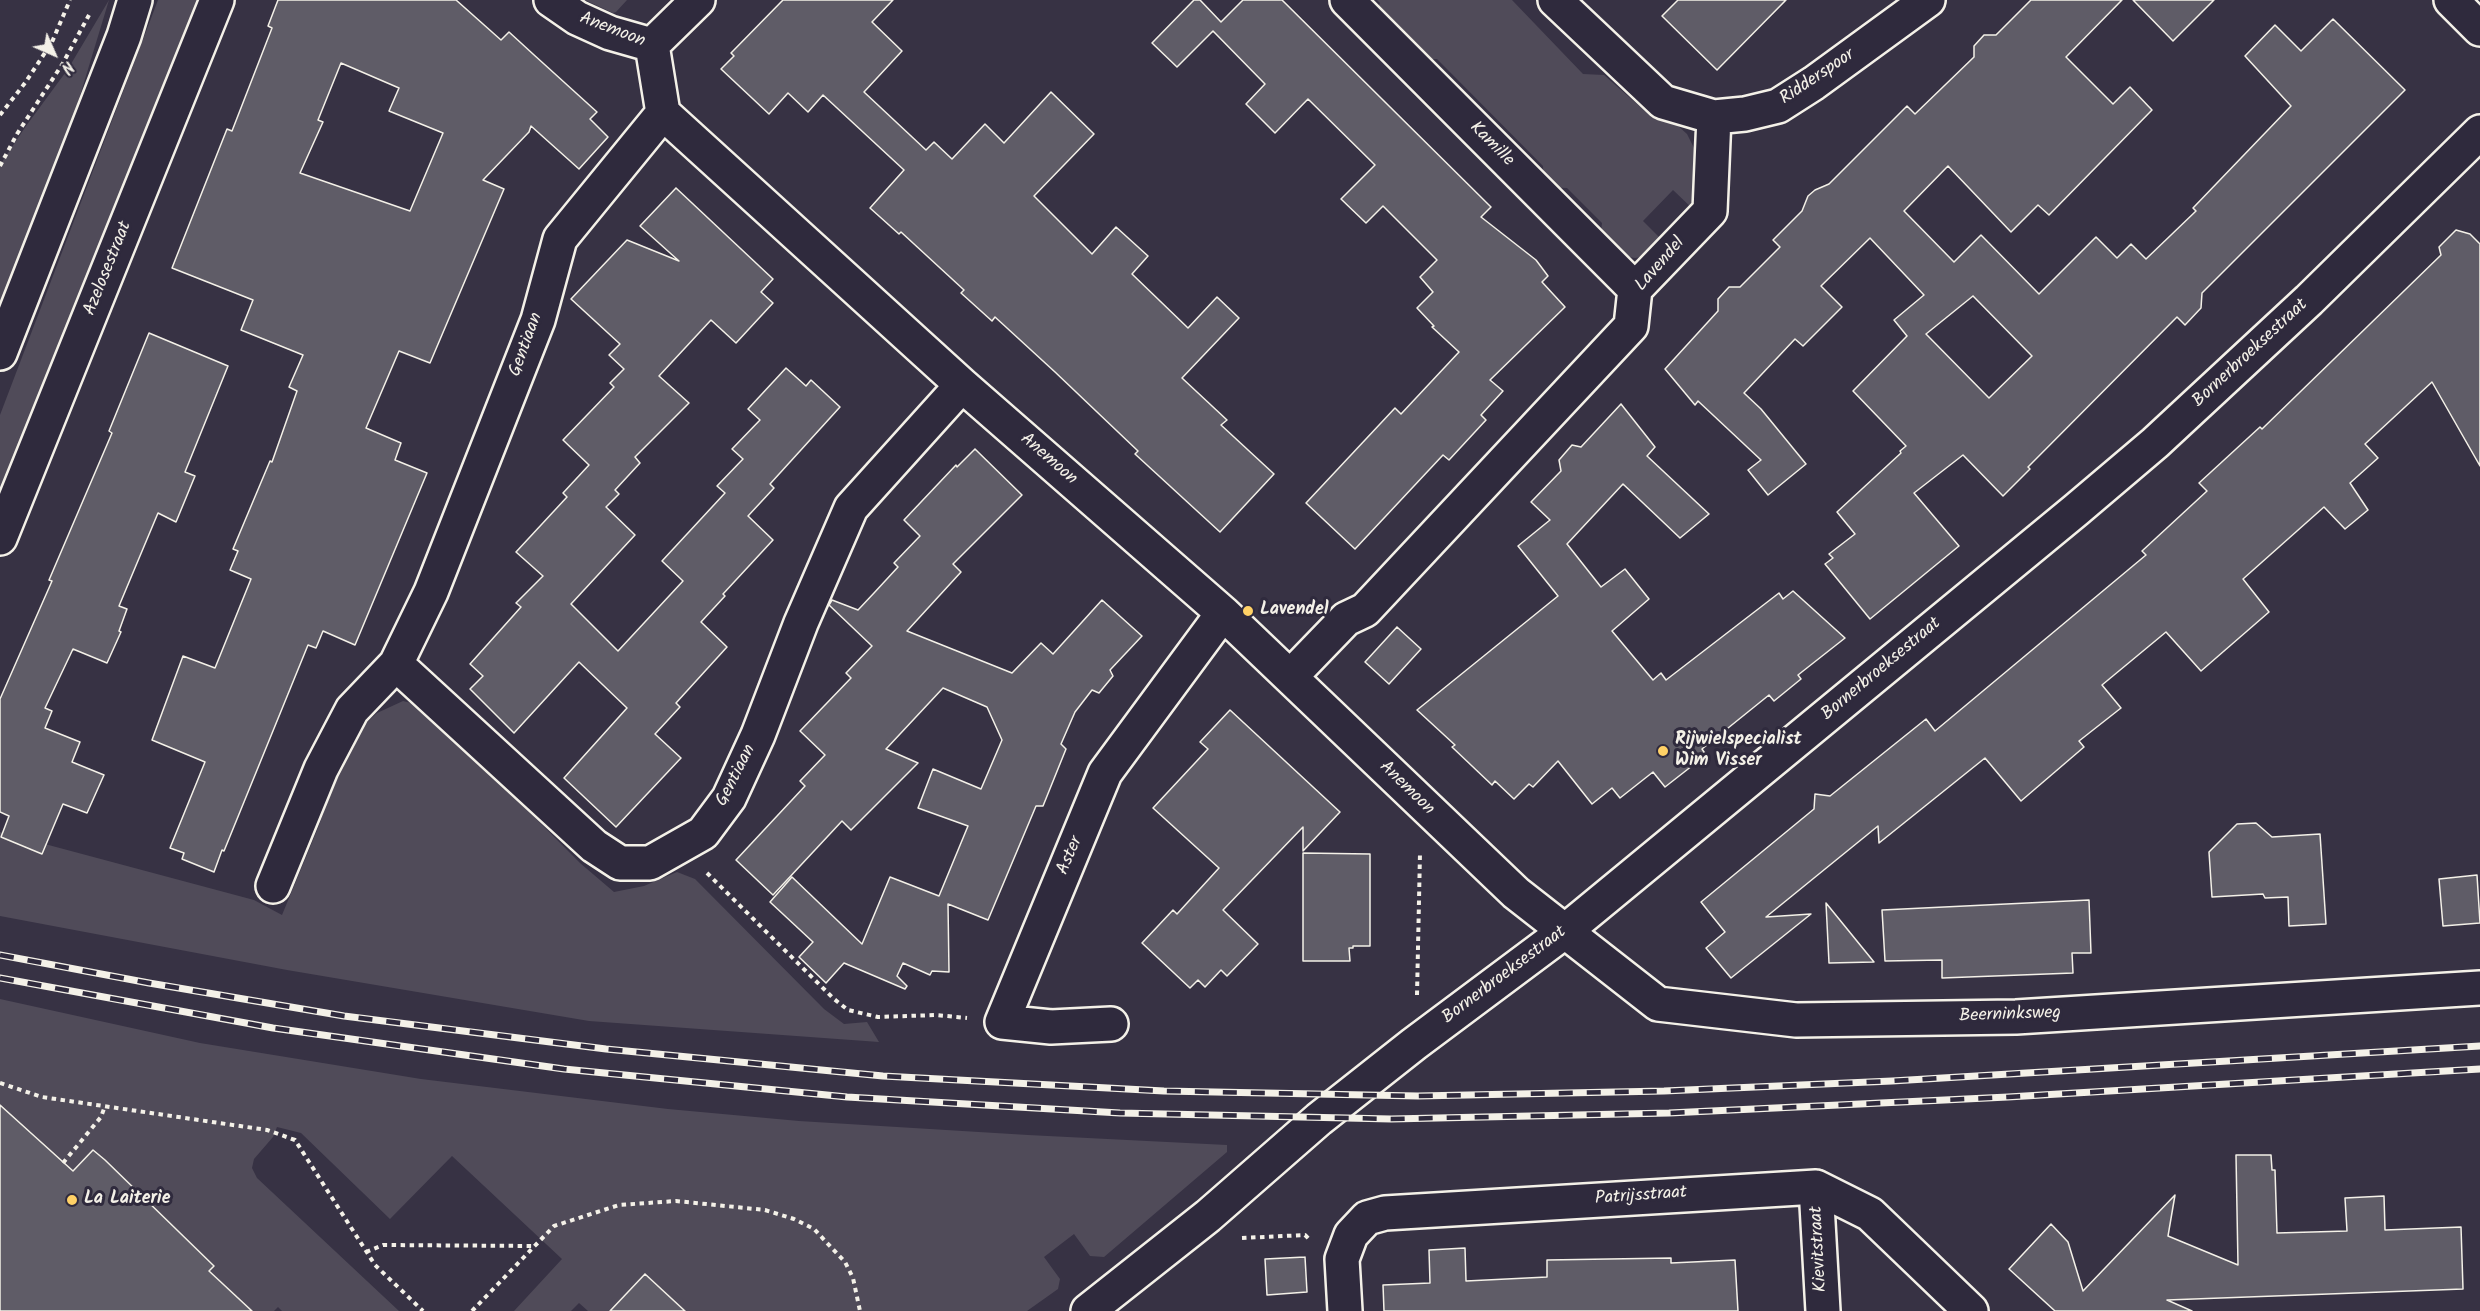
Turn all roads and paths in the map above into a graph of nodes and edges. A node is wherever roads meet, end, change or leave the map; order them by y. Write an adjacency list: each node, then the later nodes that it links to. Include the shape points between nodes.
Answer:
1 (70, 0): 14 (path, via 52,42)
2 (135, 0): 19 (street)
3 (217, 0): 21 (street, Azelosestraat)
4 (551, 0): 12 (street, Anemoon, via 577,18 610,33)
5 (698, 0): 12 (street)
6 (1347, 0): 18 (street, Kamille)
7 (1555, 0): 15 (street, Ridderspoor, via 1663,102)
8 (1928, 0): 15 (street, Ridderspoor, via 1778,106)
9 (2451, 0): 11 (street)
10 (91, 6): 17 (path, via 76,41)
11 (2480, 29)
12 (652, 45): 13 (street, Anemoon)
13 (663, 113): 20 (street, Anemoon); 23 (street, Gentiaan, via 560,239 538,320 431,592)
14 (0, 115)
15 (1714, 117): 18 (street, Lavendel, via 1710,211)
16 (2480, 132): 28 (street, Bornerbroeksestraat, via 2309,300 2155,443)
17 (0, 166)
18 (1635, 289): 24 (street, Lavendel, via 1631,326 1365,610 1346,619)
19 (0, 353)
20 (962, 385): 22 (street, Anemoon); 26 (street, Gentiaan, via 851,508 729,798 704,833)
21 (0, 538)
22 (1223, 613): 24 (street, Anemoon); 30 (street, Aster, via 1105,773)
23 (396, 664): 26 (street, Gentiaan, via 594,846 620,863 650,863); 27 (street, Gentiaan, via 352,710 321,769)
24 (1290, 677): 25 (street, Anemoon)
25 (1421, 805): 28 (street, Anemoon); 32 (path, via 1420,955)
26 (681, 847): 30 (path, via 848,1010 878,1017 936,1015)
27 (273, 886)
28 (1564, 932): 29 (street, Beerninksweg, via 1658,1004 1796,1020 2016,1017); 32 (street, Bornerbroeksestraat)
29 (2480, 988)
30 (1002, 1022): 31 (street, via 1051,1027)
31 (1111, 1023)
32 (1414, 1044): 37 (street, Bornerbroeksestraat, via 1319,1119)
33 (0, 1083): 34 (path, via 42,1097)
34 (105, 1106): 35 (path, via 101,1117); 39 (path, via 267,1130 295,1140)
35 (63, 1163)
36 (1816, 1187): 40 (street, Patrijsstraat, via 1385,1213 1367,1218 1351,1235); 46 (street, Kievitstraat); 47 (street, via 1870,1214)
37 (1208, 1216): 40 (path, via 1240,1238 1305,1235 1327,1254); 44 (street, Bornerbroeksestraat)
38 (534, 1246): 39 (path, via 383,1245); 42 (path); 43 (path, via 554,1226 629,1203 676,1201 765,1210 814,1229 831,1246 853,1278)
39 (366, 1252): 41 (path)
40 (1344, 1256): 45 (street, Patrijsstraat)
41 (423, 1311)
42 (472, 1311)
43 (860, 1311)
44 (1088, 1311)
45 (1345, 1311)
46 (1823, 1311)
47 (1971, 1311)

